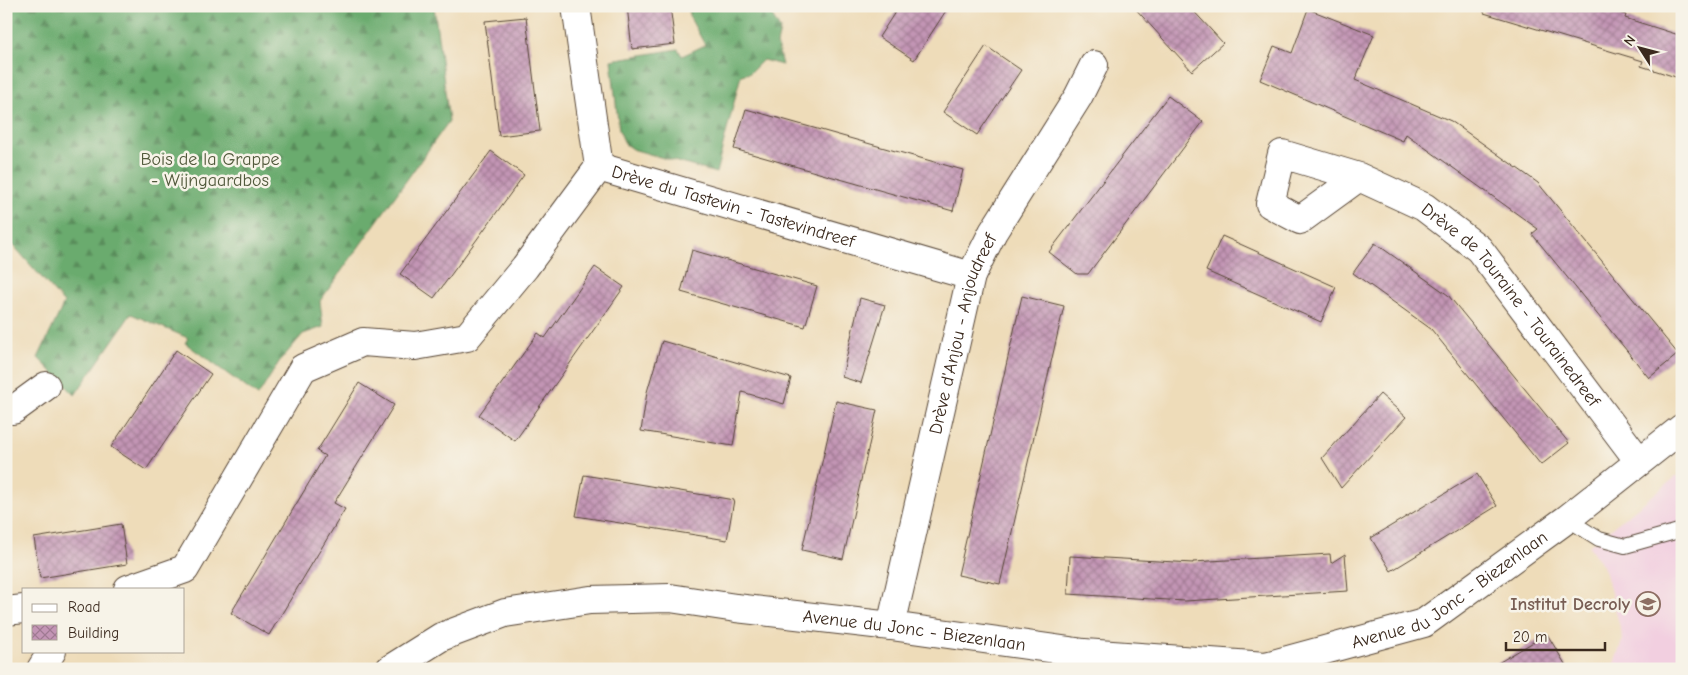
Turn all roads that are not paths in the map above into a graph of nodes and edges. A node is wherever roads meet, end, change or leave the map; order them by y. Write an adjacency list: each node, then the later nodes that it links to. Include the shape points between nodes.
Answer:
1 (576, 6): 3 (street)
2 (1094, 65): 5 (street, Drève d'Anjou - Anjoudreef, via 1078,97 993,232)
3 (599, 167): 5 (street, Drève du Tastevin - Tastevindreef); 12 (street, Drève du Tastevin - Tastevindreef, via 525,267 467,338 415,346 363,342 302,368 185,569)
4 (1359, 177): 9 (street, Drève de Touraine - Tourainedreef, via 1424,207 1479,249)
5 (971, 276): 15 (street, Drève d'Anjou - Anjoudreef)
6 (46, 386): 7 (street, via 13,410)
7 (6, 408)
8 (1682, 428): 9 (street, Avenue du Jonc - Biezenlaan)
9 (1639, 461): 10 (street, Avenue du Jonc - Biezenlaan)
10 (1567, 519): 11 (lane, via 1599,539 1625,546); 17 (street, Avenue du Jonc - Biezenlaan, via 1424,623 1266,666)
11 (1682, 530)
12 (131, 588)
13 (22, 609): 14 (street)
14 (6, 612)
15 (890, 626): 17 (street, Avenue du Jonc - Biezenlaan); 19 (street, Avenue du Jonc - Biezenlaan, via 670,598 590,600 505,613 441,637)
16 (51, 652): 18 (street)
17 (1086, 661)
18 (41, 669)
19 (390, 669)

